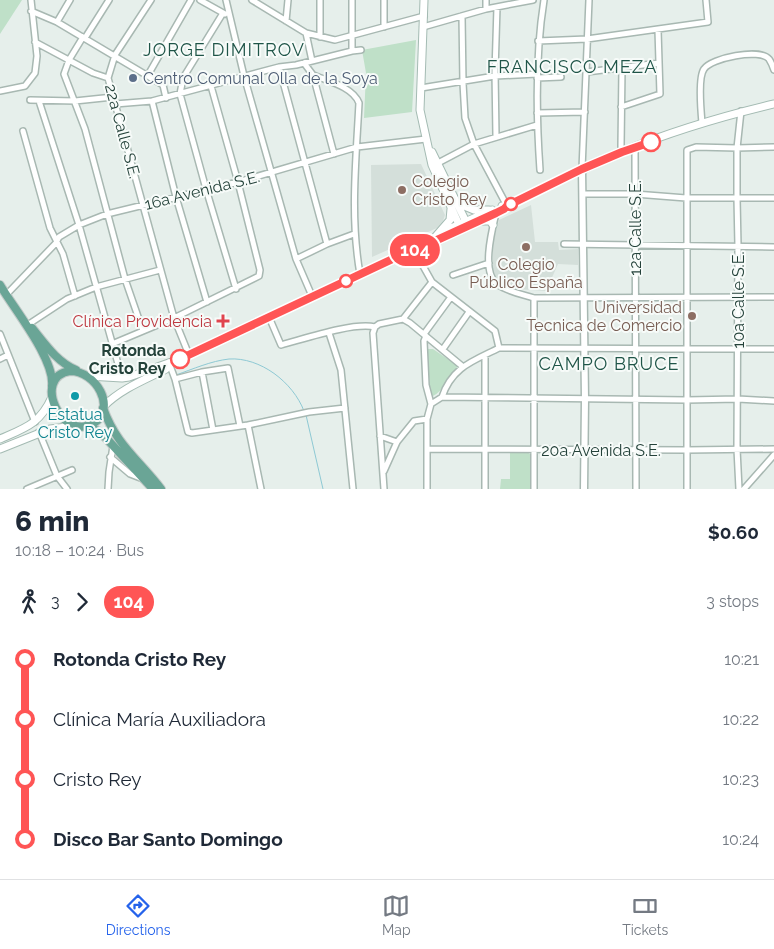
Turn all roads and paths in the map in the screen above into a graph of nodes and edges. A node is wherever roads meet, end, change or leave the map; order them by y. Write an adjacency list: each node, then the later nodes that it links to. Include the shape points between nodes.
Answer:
1 (31, 0): 21 (street)
2 (70, 0): 27 (street)
3 (108, 0): 34 (street)
4 (151, 0): 40 (street, 22a Calle S.E.)
5 (192, 0): 50 (street)
6 (200, 0): 22 (street)
7 (226, 0): 25 (street)
8 (254, 0): 26 (street)
9 (288, 0): 26 (street)
10 (320, 0): 33 (street)
11 (352, 0): 32 (street)
12 (384, 0): 28 (street)
13 (424, 0): 23 (main road)
14 (486, 0): 20 (street)
15 (533, 0): 19 (street)
16 (544, 0): 36 (street)
17 (589, 0): 35 (street)
18 (706, 0): 30 (street, via 708,22)
19 (498, 7): 20 (street); 52 (street)
20 (486, 9): 24 (street)
21 (31, 11): 27 (street); 37 (street)
22 (223, 13): 25 (street); 60 (street, via 183,78)
23 (424, 16): 28 (street); 29 (main road)
24 (462, 16): 29 (street); 56 (street)
25 (230, 17): 51 (street)
26 (286, 21): 31 (street)
27 (58, 22): 34 (street)
28 (384, 27): 32 (street)
29 (423, 27): 58 (main road)
30 (658, 30): 35 (street); 44 (street)
31 (306, 33): 33 (street); 42 (street)
32 (352, 35): 33 (street, via 335,40); 39 (street)
33 (320, 37)
34 (84, 38): 40 (street); 41 (street)
35 (587, 39): 36 (street); 48 (street)
36 (538, 41): 53 (street)
37 (35, 42): 41 (street); 59 (street, via 35,73 25,86)
38 (361, 50): 39 (street)
39 (352, 51): 42 (street)
40 (115, 55): 50 (street); 55 (street, 22a Calle S.E.)
41 (69, 60): 55 (street); 65 (street, via 64,74)
42 (312, 61): 43 (street)
43 (304, 62): 45 (street); 49 (street)
44 (659, 63): 46 (street); 69 (street, via 660,94)
45 (278, 67): 51 (street); 85 (street)
46 (622, 68): 48 (street); 69 (street)
47 (774, 70): 73 (street, via 769,59 760,54 709,63 702,71)
48 (587, 72): 70 (street)
49 (313, 74): 79 (street, via 356,96 359,103); 84 (street)
50 (148, 75): 62 (street, via 163,85)
51 (244, 76): 57 (street); 89 (street)
52 (495, 76): 53 (street); 56 (street); 76 (street)
53 (537, 76): 54 (street); 72 (street)
54 (561, 77)
55 (108, 78): 61 (street, 22a Calle S.E.)
56 (463, 80): 58 (street); 78 (street, via 465,118)
57 (211, 86): 60 (street); 90 (street)
58 (421, 88): 77 (main road, via 420,110)
59 (0, 90)
60 (180, 94): 62 (street); 91 (street)
61 (113, 97): 65 (street); 67 (street, 22a Calle S.E.)
62 (166, 98): 66 (street)
63 (30, 100): 64 (street)
64 (39, 100): 65 (street); 105 (street)
65 (75, 101): 103 (street)
66 (152, 101): 67 (street); 94 (street)
67 (115, 104): 99 (street, 22a Calle S.E.)
68 (774, 104): 71 (main road)
69 (621, 107): 83 (street)
70 (585, 112): 72 (street); 87 (street)
71 (741, 112): 73 (main road); 82 (street, 10a Calle S.E.)
72 (537, 113): 74 (street)
73 (702, 123): 80 (main road)
74 (537, 125): 76 (street); 88 (street)
75 (23, 131): 110 (street, via 50,228)
76 (496, 136): 78 (street)
77 (427, 142): 79 (street, 16a Avenida S.E.); 86 (main road); 101 (main road, via 432,165)
78 (474, 144): 86 (street); 100 (street)
79 (357, 147): 84 (street, 16a Avenida S.E.); 108 (street)
80 (635, 147): 83 (main road); 93 (street, 12a Calle S.E.)
81 (774, 147): 82 (street)
82 (737, 148): 95 (street, via 696,147 687,150); 96 (street, 10a Calle S.E.)
83 (622, 152): 87 (main road)
84 (334, 154): 85 (street, 16a Avenida S.E.)
85 (305, 162): 89 (street, 16a Avenida S.E.); 111 (street)
86 (438, 163): 98 (main road)
87 (582, 169): 92 (street); 100 (main road)
88 (540, 170)
89 (271, 172): 90 (street, 16a Avenida S.E.); 119 (street)
90 (238, 182): 91 (street, 16a Avenida S.E.); 128 (street, via 260,276)
91 (206, 189): 94 (street, 16a Avenida S.E.); 128 (street)
92 (583, 194): 93 (street); 113 (street)
93 (635, 194): 95 (street); 114 (street, 12a Calle S.E.)
94 (176, 196): 99 (street, 16a Avenida S.E.); 139 (street)
95 (686, 198): 96 (street); 115 (street)
96 (737, 198): 97 (street); 116 (street, 10a Calle S.E.)
97 (774, 198)
98 (457, 203): 102 (main road, via 474,210); 106 (main road)
99 (142, 205): 103 (street, 16a Avenida S.E.); 121 (street, 22a Calle S.E.)
100 (507, 206): 102 (main road)
101 (451, 209): 106 (main road); 109 (main road, via 450,220)
102 (494, 212): 104 (main road); 106 (main road); 107 (street)
103 (107, 214): 105 (street, 16a Avenida S.E.); 124 (street)
104 (480, 221): 106 (main road); 107 (main road, via 490,221)
105 (79, 225): 110 (street, 16a Avenida S.E.); 127 (street)
106 (463, 225): 109 (main road)
107 (494, 225): 120 (street)
108 (354, 234): 111 (street); 122 (street)
109 (434, 238): 118 (main road)
110 (57, 240): 129 (street); 137 (street, 16a Avenida S.E.)
111 (327, 244): 119 (street)
112 (564, 244): 113 (street)
113 (583, 244): 114 (street); 132 (street)
114 (635, 245): 115 (street); 133 (street, 12a Calle S.E.)
115 (688, 246): 116 (street); 134 (street)
116 (738, 246): 117 (street); 135 (street, 10a Calle S.E.)
117 (774, 247)
118 (414, 250): 122 (main road); 125 (street)
119 (296, 260): 130 (street)
120 (489, 263): 123 (street); 138 (street, via 496,283 511,292)
121 (160, 270): 124 (street); 142 (street, 22a Calle S.E.)
122 (360, 274): 130 (main road)
123 (454, 275)
124 (125, 279): 127 (street); 146 (street)
125 (432, 282): 131 (street); 143 (street)
126 (0, 284): 137 (main road)
127 (96, 287): 129 (street); 150 (street)
128 (236, 289): 139 (street)
129 (75, 296): 144 (street)
130 (312, 296): 141 (main road)
131 (451, 297): 140 (street); 149 (street)
132 (584, 297): 133 (street); 138 (street); 155 (street)
133 (635, 297): 134 (street); 156 (street, 12a Calle S.E.)
134 (687, 297): 135 (street); 157 (street)
135 (738, 297): 136 (street); 153 (street, 10a Calle S.E.)
136 (774, 297)
137 (8, 298): 144 (main road); 169 (main road, via 49,366 53,378)
138 (534, 298): 152 (street)
139 (207, 302): 142 (street)
140 (469, 312): 151 (street, via 495,331); 154 (street)
141 (269, 317): 147 (street, via 281,345); 160 (main road)
142 (174, 318): 146 (street); 160 (street, 22a Calle S.E.)
143 (403, 319): 145 (street); 149 (street)
144 (29, 324): 166 (main road, via 62,362)
145 (374, 327): 147 (street, via 343,328); 188 (street)
146 (143, 331): 150 (street)
147 (329, 333): 180 (street, via 341,370)
148 (0, 334): 159 (street)
149 (425, 335): 154 (street); 178 (street, via 426,385)
150 (112, 344): 167 (street)
151 (499, 348): 152 (street); 161 (street)
152 (534, 348): 155 (street); 173 (street)
153 (737, 348): 157 (street); 158 (street); 172 (street, 10a Calle S.E.)
154 (443, 349): 164 (street)
155 (585, 349): 156 (street); 174 (street)
156 (636, 349): 157 (street); 175 (street, 12a Calle S.E.)
157 (688, 349): 176 (street)
158 (774, 349)
159 (8, 355): 162 (street); 182 (street)
160 (189, 355): 163 (main road)
161 (486, 355): 164 (street); 171 (street)
162 (0, 358)
163 (169, 363): 167 (main road); 168 (street); 179 (main road, via 166,369 128,388)
164 (462, 366): 170 (street, via 446,384)
165 (202, 372): 168 (street); 184 (street, via 228,368); 186 (street)
166 (85, 374): 167 (main road); 169 (main road, via 62,373 56,379); 179 (main road, via 99,388)
167 (122, 378)
168 (175, 380): 186 (street, via 188,432)
169 (52, 394): 182 (main road, via 43,414); 183 (main road, via 61,416)
170 (442, 397): 171 (street); 178 (street)
171 (486, 397): 173 (street); 196 (street)
172 (738, 398): 176 (street); 177 (street); 194 (street, 10a Calle S.E.)
173 (534, 399): 174 (street); 197 (street)
174 (586, 399): 175 (street); 198 (street)
175 (635, 400): 176 (street); 199 (street, 12a Calle S.E.)
176 (687, 400): 200 (street)
177 (774, 401)
178 (430, 404): 181 (street)
179 (103, 407): 183 (main road, via 97,420); 211 (main road, via 120,442)
180 (345, 408): 185 (street, via 309,412); 213 (street)
181 (427, 419): 190 (street, via 414,421); 193 (street)
182 (35, 422): 189 (main road)
183 (82, 426): 187 (main road, via 60,426); 191 (main road, via 98,431)
184 (240, 426): 185 (street); 186 (street)
185 (248, 426): 212 (street)
186 (213, 430)
187 (39, 432): 192 (main road); 205 (street)
188 (380, 436): 190 (street); 204 (street)
189 (0, 439)
190 (396, 442): 204 (street)
191 (113, 446): 202 (street); 206 (main road)
192 (0, 449)
193 (427, 449): 196 (street, 20a Avenida S.E.); 215 (street)
194 (738, 449): 195 (street, 20a Avenida S.E.); 200 (street, 20a Avenida S.E.); 221 (street, 10a Calle S.E.)
195 (774, 449)
196 (486, 450): 197 (street, 20a Avenida S.E.); 216 (street)
197 (534, 450): 198 (street, 20a Avenida S.E.); 217 (street)
198 (585, 450): 199 (street, 20a Avenida S.E.); 218 (street)
199 (636, 450): 200 (street, 20a Avenida S.E.); 219 (street, 12a Calle S.E.)
200 (687, 450): 220 (street)
201 (774, 455): 222 (street)
202 (110, 458): 206 (street, via 130,474); 209 (street)
203 (72, 470): 205 (street)
204 (383, 474): 214 (street)
205 (57, 476): 207 (street); 208 (street)
206 (144, 479): 210 (main road)
207 (27, 489)
208 (67, 489)
209 (108, 489)
210 (153, 489)
211 (161, 489)
212 (261, 489)
213 (353, 489)
214 (384, 489)
215 (428, 489)
216 (485, 489)
217 (534, 489)
218 (584, 489)
219 (636, 489)
220 (687, 489)
221 (739, 489)
222 (744, 489)

